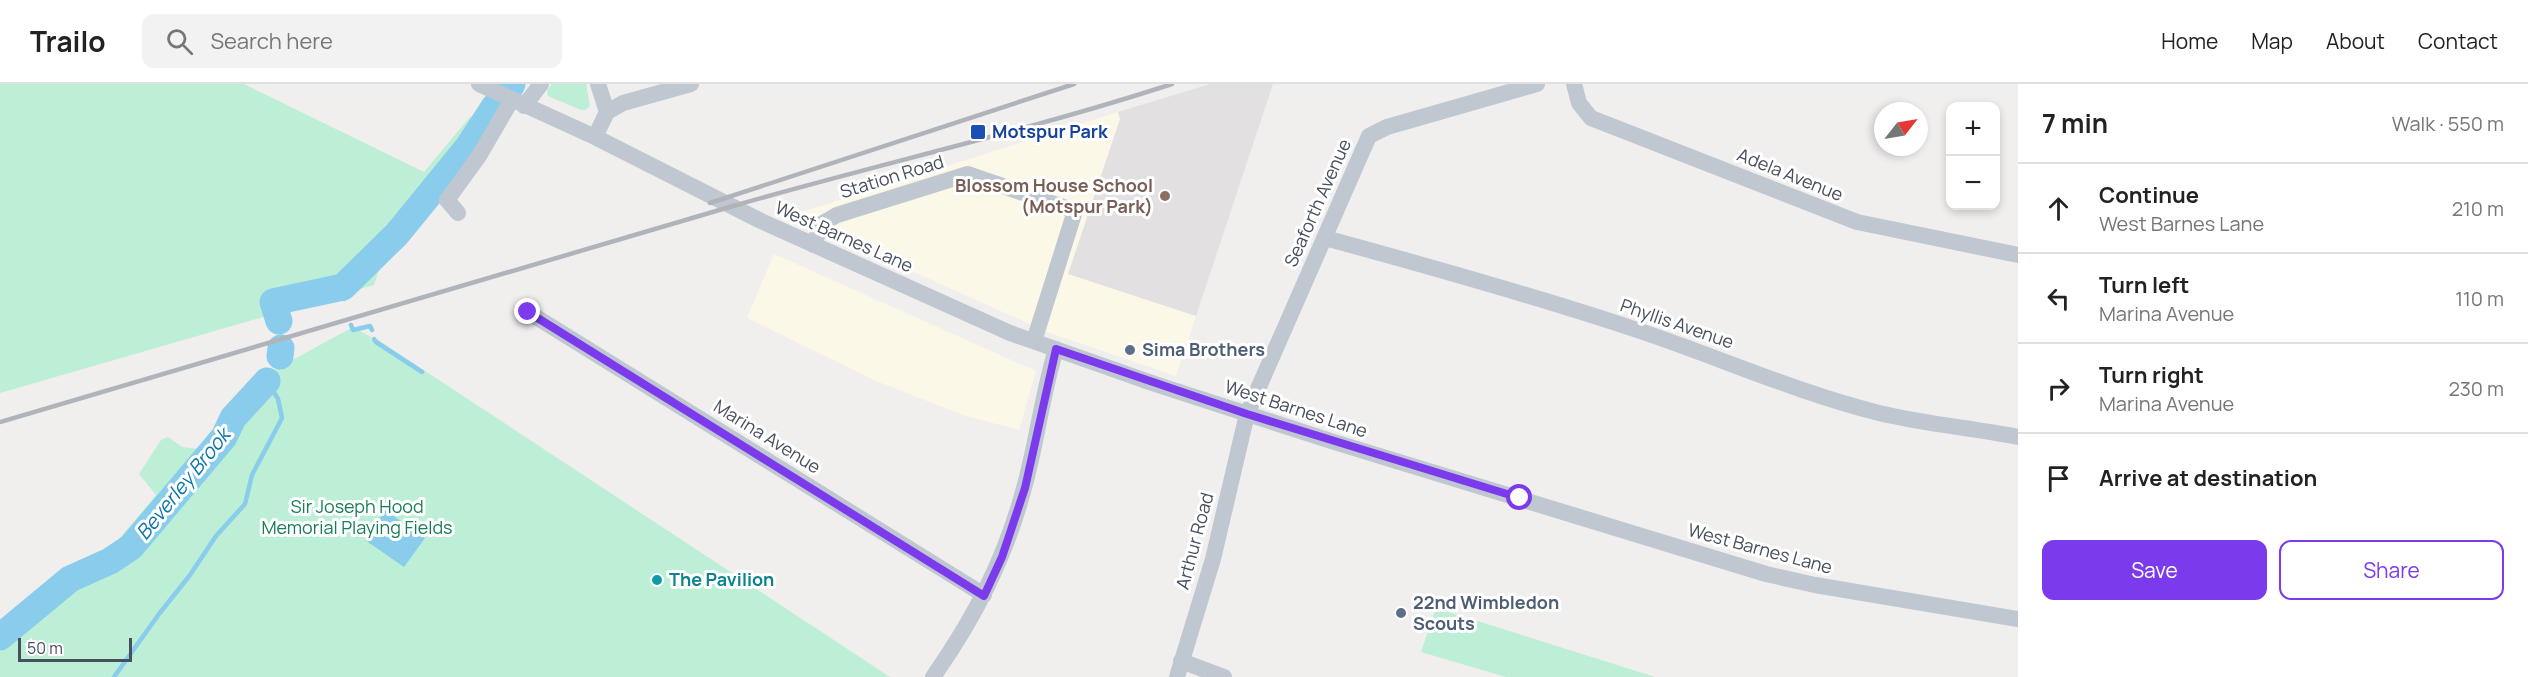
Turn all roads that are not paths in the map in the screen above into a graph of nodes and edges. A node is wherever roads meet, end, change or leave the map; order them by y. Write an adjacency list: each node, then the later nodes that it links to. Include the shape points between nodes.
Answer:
1 (479, 84): 7 (street)
2 (541, 84): 7 (street)
3 (598, 84): 8 (street)
4 (691, 84): 8 (street, via 623,103)
5 (1537, 84): 11 (street, Seaforth Avenue, via 1387,127 1369,136)
6 (1574, 84): 13 (street, Adela Avenue, via 1579,103 1591,118 1857,222)
7 (513, 101): 9 (street, West Barnes Lane); 10 (street, via 447,200)
8 (607, 112): 9 (street)
9 (595, 137): 12 (street, West Barnes Lane)
10 (458, 213)
11 (1325, 238): 17 (street, Seaforth Avenue); 18 (street, Phyllis Avenue, via 1636,329 1821,396)
12 (813, 245): 15 (street, West Barnes Lane); 15 (street, Station Road, via 823,223 837,215 968,174 1069,209 1074,214)
13 (2018, 255)
14 (528, 312): 19 (street, Marina Avenue)
15 (1034, 341): 16 (street, West Barnes Lane)
16 (1056, 349): 17 (street, West Barnes Lane); 19 (street, via 1025,488)
17 (1247, 414): 20 (street, West Barnes Lane, via 1766,574); 21 (street, Arthur Road, via 1213,559)
18 (2018, 437)
19 (984, 596): 22 (street, via 963,635)
20 (2018, 619)
21 (1179, 669): 23 (street)
22 (933, 677)
23 (1224, 677)

